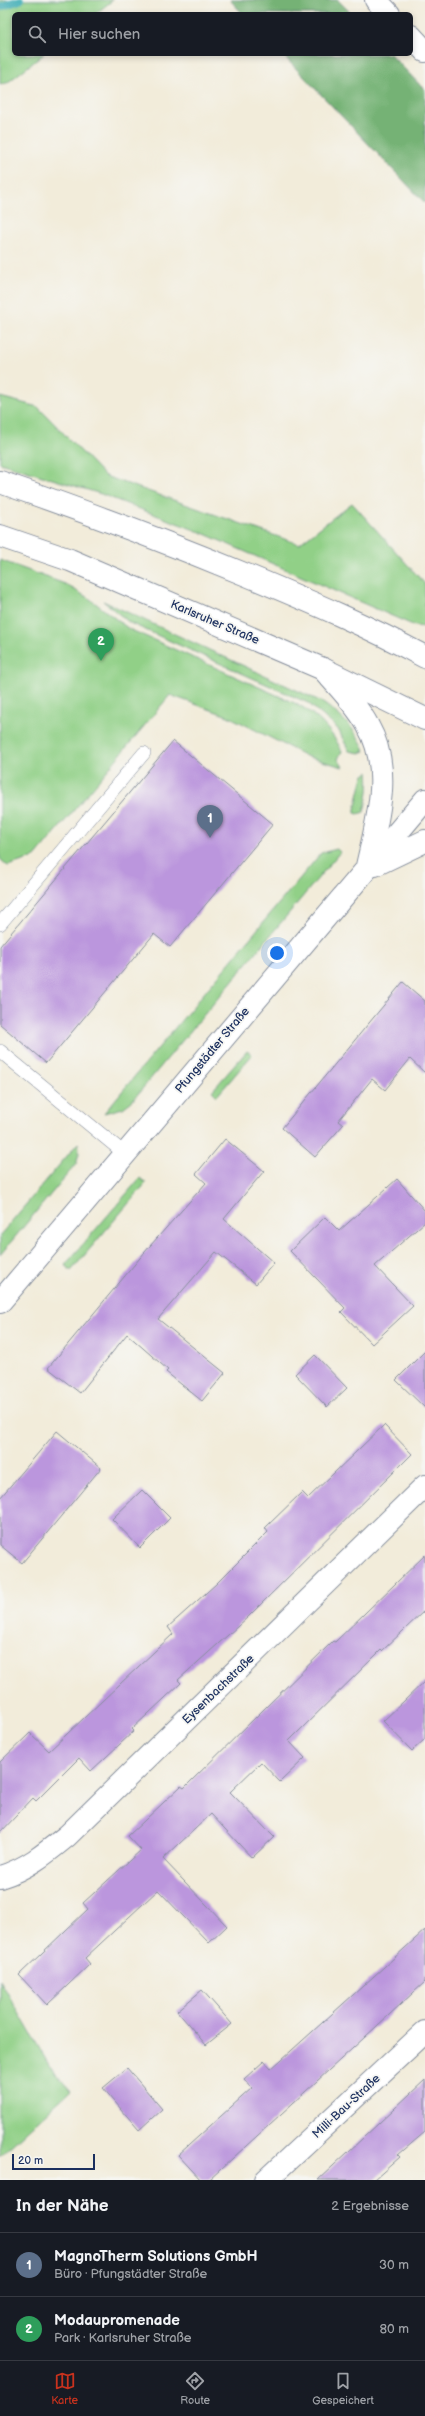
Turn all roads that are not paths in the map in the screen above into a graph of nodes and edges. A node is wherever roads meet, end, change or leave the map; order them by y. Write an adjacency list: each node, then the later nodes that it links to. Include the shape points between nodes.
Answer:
1 (376, 0): 2 (main road)
2 (387, 12)
3 (413, 38): 4 (main road)
4 (425, 51)
5 (0, 482): 7 (main road, via 170,543)
6 (0, 536): 10 (main road, Karlsruher Straße, via 70,560)
7 (391, 638): 8 (main road); 9 (main road)
8 (425, 640)
9 (425, 657)
10 (323, 669): 11 (main road, Karlsruher Straße); 15 (main road, via 361,714 374,737 379,756 382,779 380,803)
11 (425, 719)
12 (144, 753): 16 (lane)
13 (425, 800): 15 (main road, Pfungstädter Straße)
14 (425, 841): 15 (main road)
15 (366, 869): 18 (main road, Pfungstädter Straße)
16 (0, 924)
17 (0, 1051): 18 (lane)
18 (124, 1153): 19 (main road, Pfungstädter Straße)
19 (0, 1302)
20 (425, 1486): 21 (main road, Eysenbachstraße, via 68,1836 33,1863 17,1872)
21 (0, 1877)
22 (425, 2032): 23 (main road, Milli-Bau-Straße)
23 (266, 2180)

